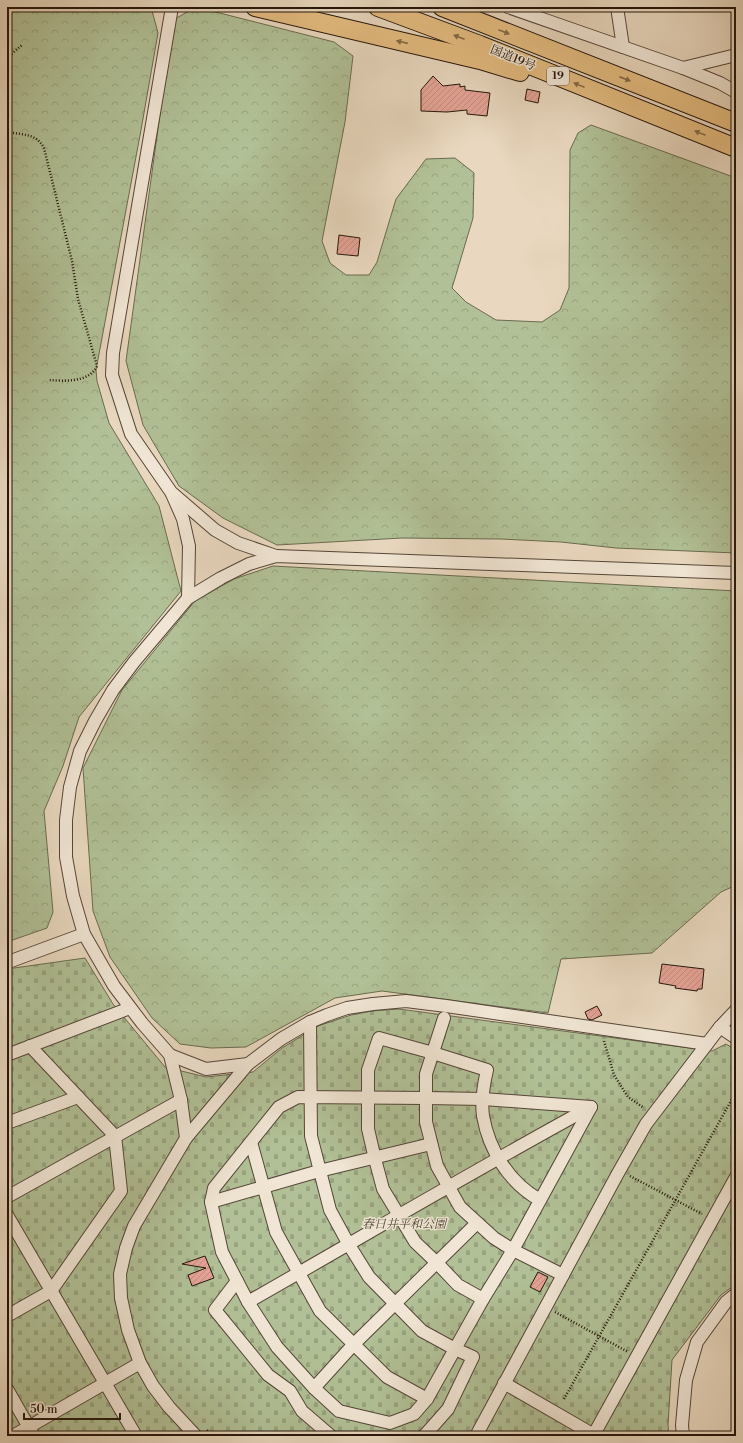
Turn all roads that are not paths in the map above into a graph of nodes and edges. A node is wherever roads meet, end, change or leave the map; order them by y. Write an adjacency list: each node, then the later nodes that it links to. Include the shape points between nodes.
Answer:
1 (172, 7): 14 (street, via 113,353 112,375 131,434)
2 (255, 7): 10 (highway, one-way to 2, via 524,73 472,58)
3 (378, 7): 10 (highway, 国道19号 / 19, one-way to 3)
4 (442, 7): 12 (highway, 国道19号 / 19, one-way to 12)
5 (508, 7): 7 (street)
6 (616, 7): 7 (street)
7 (623, 47): 9 (street)
8 (736, 55): 9 (street)
9 (683, 68): 11 (street)
10 (549, 73): 13 (highway, 国道19号 / 19, one-way to 10)
11 (736, 92)
12 (736, 123)
13 (736, 148)
14 (171, 492): 15 (street, via 215,530 238,543); 17 (street, via 183,518 189,546)
15 (276, 556): 16 (street); 17 (street, via 249,564)
16 (736, 573)
17 (188, 598): 18 (street, via 113,690 80,750 70,787 66,820 66,857 73,896)
18 (84, 934): 19 (street); 20 (street)
19 (7, 961)
20 (130, 1008): 27 (street); 30 (street)
21 (736, 1010): 24 (street)
22 (444, 1018): 28 (street)
23 (310, 1022): 26 (street, via 347,1008 406,1001); 31 (street, via 281,1039); 33 (street)
24 (720, 1027): 25 (street); 26 (street)
25 (736, 1038)
26 (706, 1044): 60 (street, via 646,1124)
27 (30, 1046): 29 (street); 32 (street)
28 (433, 1053): 34 (street, via 379,1038 368,1070); 35 (street, via 426,1074); 37 (street, via 487,1070)
29 (7, 1055)
30 (170, 1055): 31 (street, via 206,1069); 36 (street)
31 (248, 1064): 41 (street)
32 (78, 1097): 39 (street); 40 (street)
33 (310, 1098): 34 (street); 42 (street, via 298,1097 279,1107); 46 (street, via 311,1136)
34 (368, 1098): 35 (street); 45 (street, via 368,1129)
35 (426, 1098): 37 (street); 43 (street, via 426,1122)
36 (181, 1100): 40 (street); 41 (street)
37 (483, 1100): 38 (street); 44 (street, via 483,1114 490,1142)
38 (591, 1107): 44 (street); 51 (street)
39 (7, 1123)
40 (115, 1136): 50 (street); 62 (street, via 121,1191)
41 (186, 1138): 70 (street, via 134,1226 120,1274 121,1298 128,1330)
42 (251, 1142): 48 (street); 52 (street, via 214,1188)
43 (431, 1144): 45 (street); 49 (street, via 436,1166)
44 (498, 1158): 49 (street); 51 (street, via 506,1171 529,1194)
45 (375, 1159): 46 (street); 54 (street, via 383,1188)
46 (320, 1172): 48 (street); 56 (street, via 330,1210)
47 (736, 1176): 77 (street)
48 (264, 1186): 52 (street); 59 (street, via 276,1232)
49 (449, 1186): 54 (street); 55 (street, via 460,1207)
50 (7, 1197)
51 (540, 1200): 57 (street)
52 (211, 1202): 61 (street, via 222,1252)
53 (7, 1215): 62 (street)
54 (400, 1216): 56 (street); 58 (street, via 415,1242)
55 (477, 1223): 57 (street); 58 (street)
56 (348, 1245): 59 (street); 66 (street, via 369,1277)
57 (513, 1250): 60 (street); 64 (street)
58 (437, 1263): 64 (street, via 458,1286); 66 (street)
59 (299, 1273): 65 (street); 68 (street, via 320,1311)
60 (562, 1275): 71 (street)
61 (237, 1281): 65 (street); 81 (street, via 215,1310 268,1376 290,1391 302,1411)
62 (51, 1291): 67 (street); 72 (street)
63 (736, 1294): 84 (street, via 726,1302 697,1342 686,1380)
64 (483, 1299): 69 (street)
65 (248, 1302): 73 (street, via 277,1347)
66 (395, 1304): 68 (street); 69 (street, via 422,1331)
67 (7, 1316)
68 (353, 1345): 73 (street); 75 (street, via 387,1377)
69 (455, 1349): 75 (street); 82 (street, via 473,1357 448,1409)
70 (140, 1363): 72 (street); 80 (street, via 153,1386)
71 (504, 1382): 77 (street); 83 (street)
72 (105, 1383): 76 (street); 79 (street)
73 (314, 1388): 75 (street, via 339,1411 390,1423 414,1414)
74 (7, 1389): 76 (street)
75 (427, 1399)
76 (31, 1432): 78 (street)
77 (594, 1435)
78 (13, 1436)
79 (136, 1436)
80 (196, 1436)
81 (331, 1436)
82 (423, 1436)
83 (476, 1436)
84 (683, 1436)

